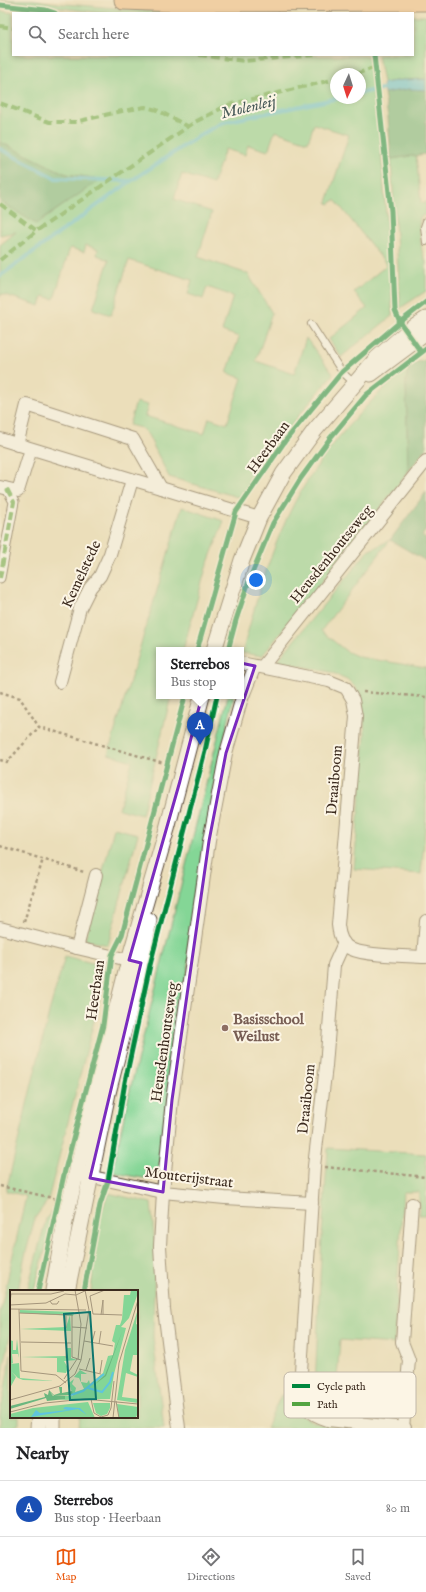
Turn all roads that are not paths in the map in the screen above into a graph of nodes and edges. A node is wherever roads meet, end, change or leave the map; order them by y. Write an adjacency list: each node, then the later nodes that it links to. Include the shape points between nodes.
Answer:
1 (124, 0): 2 (main road)
2 (426, 2)
3 (426, 221): 4 (lane)
4 (426, 242)
5 (426, 318): 8 (street, Heerbaan, via 377,358)
6 (311, 324): 8 (lane, via 342,372)
7 (426, 333): 8 (street, Heerbaan)
8 (355, 384): 16 (street, Heerbaan, via 315,430 283,474)
9 (0, 440): 10 (street)
10 (17, 444): 11 (street); 15 (street, via 27,405 134,439)
11 (31, 449): 13 (street); 14 (street, via 18,491)
12 (426, 461): 20 (street, Heusdenhoutseweg)
13 (132, 480): 15 (street); 21 (street, Kemelstede, via 110,554 80,608)
14 (3, 487): 17 (street, via 14,502)
15 (161, 488): 16 (street)
16 (259, 518): 18 (street, Heerbaan, via 242,560)
17 (0, 578)
18 (215, 647)
19 (244, 664): 20 (street)
20 (259, 667): 22 (street, Heusdenhoutseweg); 28 (street, Draaiboom, via 329,681 347,690 353,700 356,716 338,926)
21 (60, 682)
22 (244, 695)
23 (201, 699): 31 (street, Heerbaan)
24 (242, 699): 33 (street, Heusdenhoutseweg, via 226,753 209,841 172,1100)
25 (96, 875): 29 (street)
26 (426, 921): 30 (street)
27 (0, 928): 29 (street)
28 (344, 943): 30 (street, via 350,949 362,953); 34 (street, Draaiboom, via 334,964)
29 (77, 948): 31 (street)
30 (424, 957)
31 (135, 961): 32 (street, Heerbaan)
32 (83, 1175): 33 (street, Mouterijstraat); 36 (street, Heerbaan, via 66,1216); 37 (street, Heerbaan)
33 (163, 1192): 34 (street, Mouterijstraat); 44 (street, Heusdenhoutseweg, via 160,1246 164,1309)
34 (312, 1203): 38 (street, Draaiboom)
35 (412, 1204): 39 (street, via 402,1342 409,1360)
36 (53, 1290)
37 (67, 1290)
38 (301, 1372)
39 (408, 1372)
40 (39, 1418): 43 (street)
41 (321, 1418): 45 (street, Draaiboom)
42 (405, 1418): 45 (street)
43 (38, 1428)
44 (179, 1428)
45 (404, 1428)

